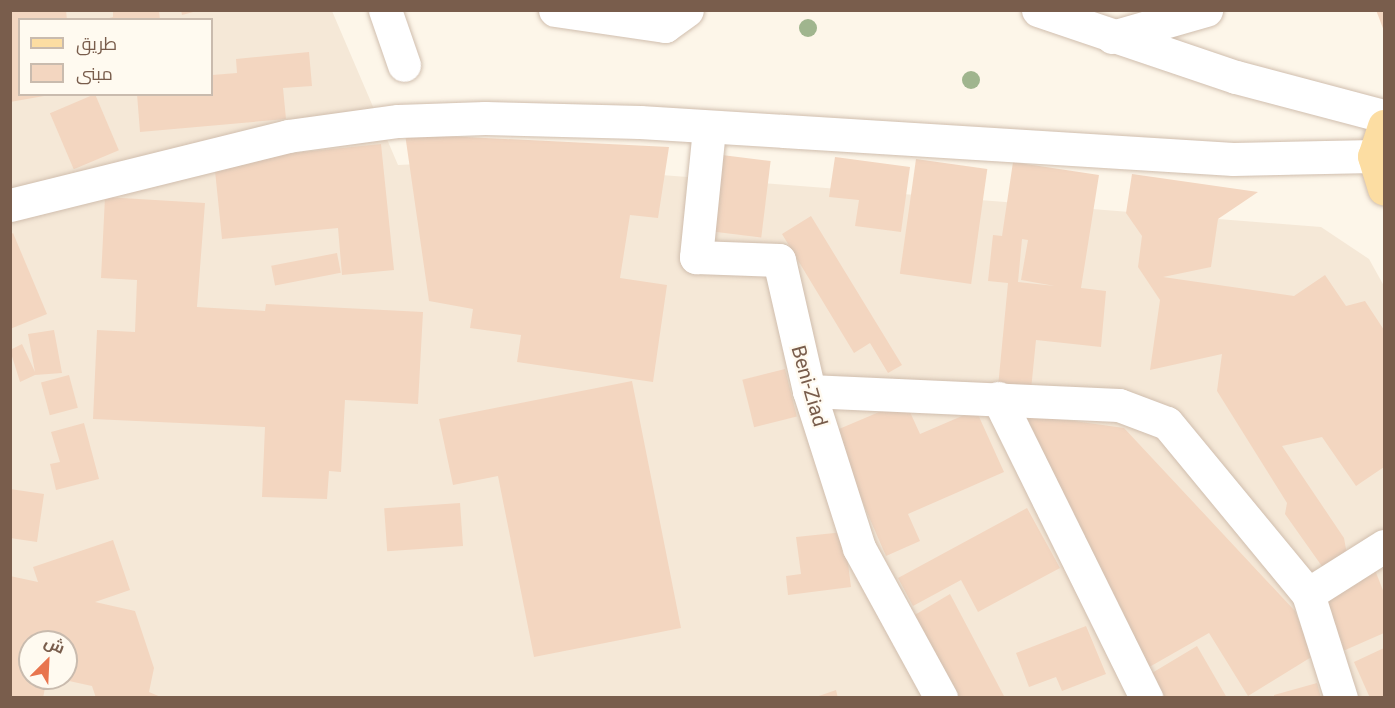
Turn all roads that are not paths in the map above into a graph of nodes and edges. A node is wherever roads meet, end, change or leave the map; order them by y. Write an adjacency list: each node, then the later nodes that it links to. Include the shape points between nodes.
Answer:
1 (385, 10): 7 (street)
2 (555, 10): 3 (street, via 665,26)
3 (687, 10)
4 (1038, 10): 6 (street)
5 (1206, 10): 6 (street)
6 (1112, 36): 8 (street, via 1236,77)
7 (404, 65)
8 (1384, 116)
9 (709, 129): 10 (street, via 1233,159); 12 (street, via 640,122 399,121 265,141); 13 (street, Beni-Ziad, via 696,256 779,260)
10 (1379, 141): 11 (main road)
11 (1384, 188)
12 (10, 205)
13 (809, 391): 14 (street); 17 (street, Beni-Ziad, via 859,548)
14 (998, 398): 16 (street, via 1119,405 1167,423); 18 (street)
15 (1384, 546): 16 (street)
16 (1308, 594): 19 (street)
17 (941, 698)
18 (1146, 698)
19 (1341, 698)

